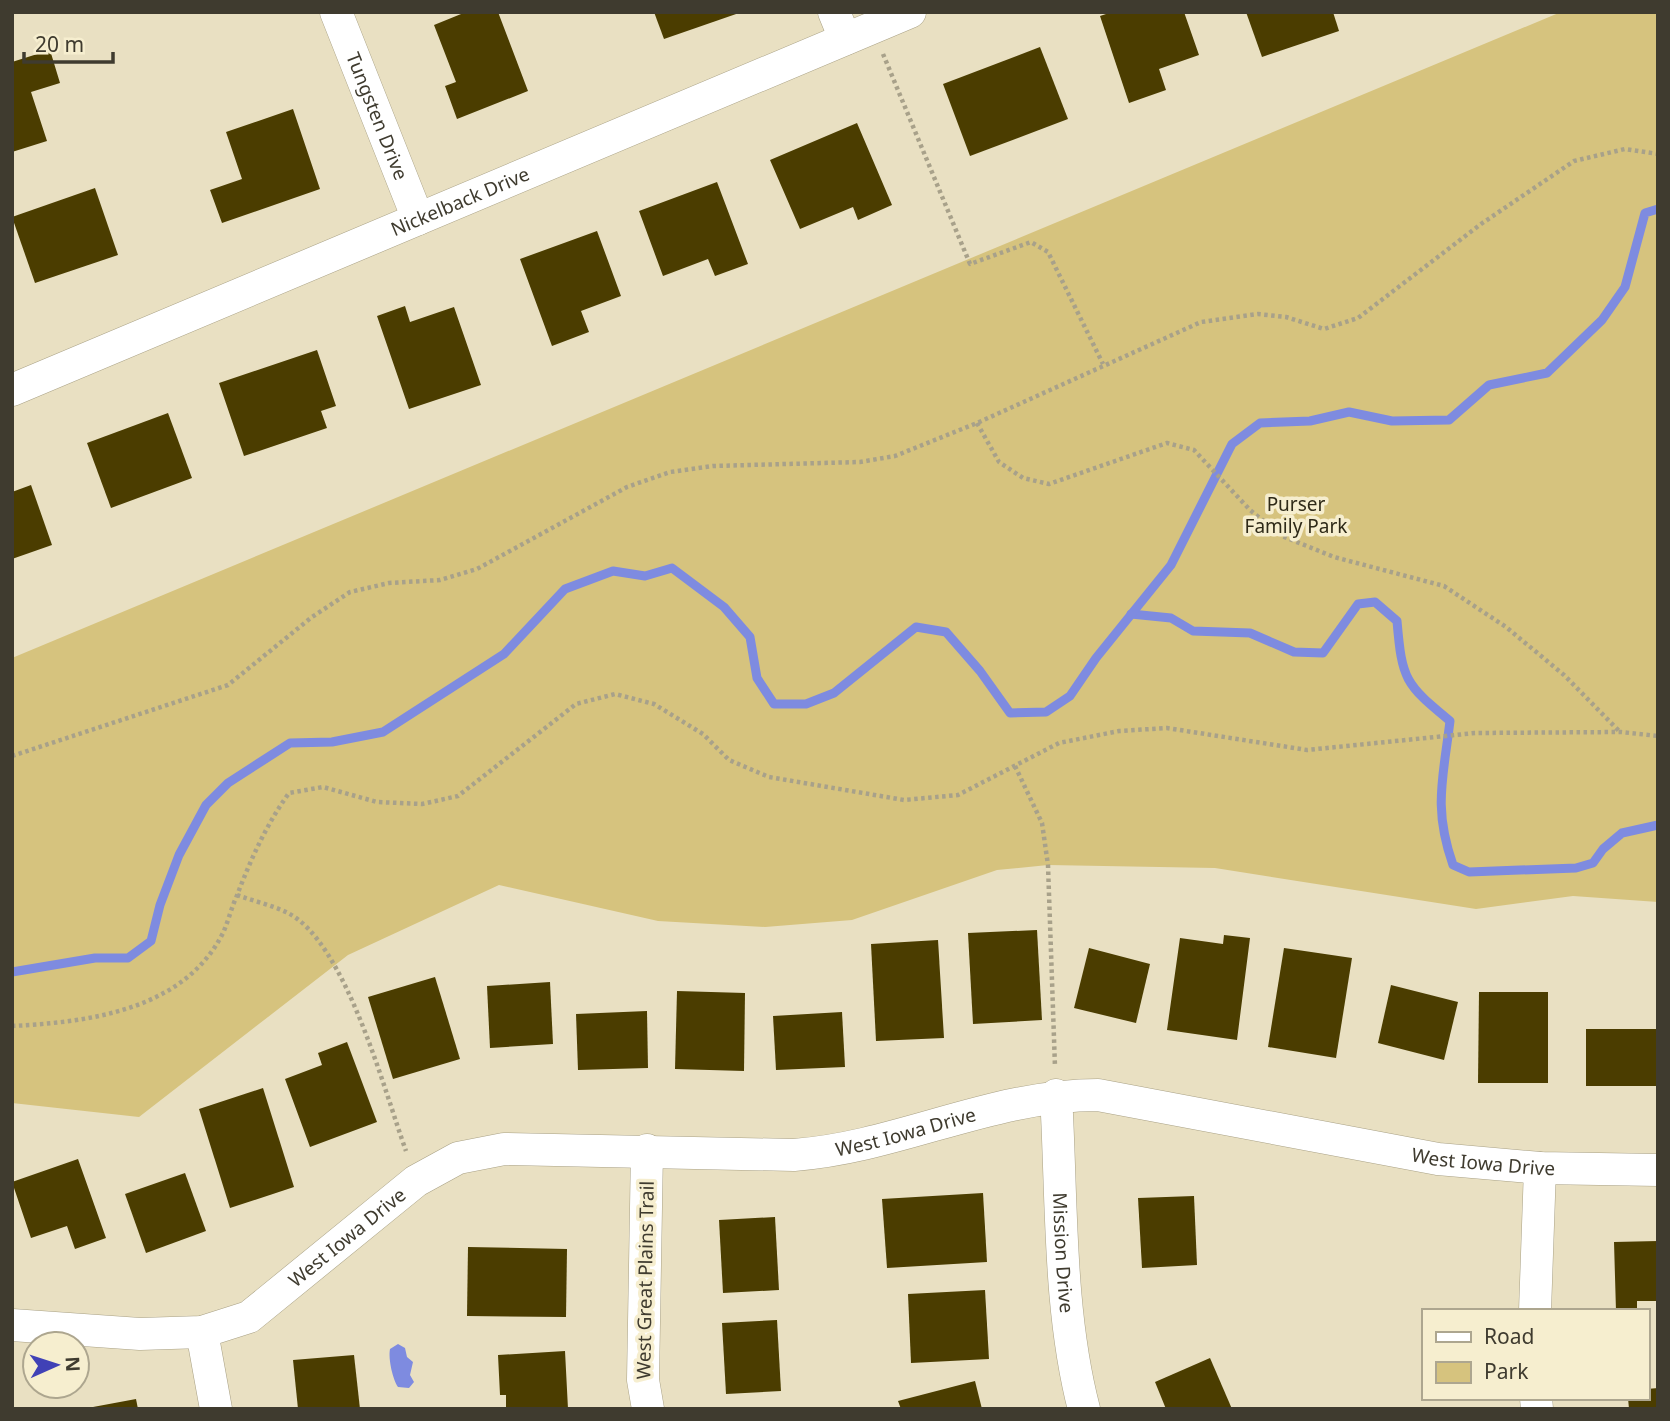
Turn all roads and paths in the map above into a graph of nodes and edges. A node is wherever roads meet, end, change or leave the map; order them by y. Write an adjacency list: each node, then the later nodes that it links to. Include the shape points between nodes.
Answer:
1 (336, 12): 5 (street, Tungsten Drive)
2 (910, 12): 3 (street, Nickelback Drive)
3 (850, 26): 5 (street, Nickelback Drive); 6 (path, via 970,264 1031,242 1048,252)
4 (1658, 154): 6 (path, via 1625,149 1574,161 1481,224 1358,318 1324,329 1286,317 1235,315 1201,322)
5 (418, 219): 7 (street, Nickelback Drive)
6 (1103, 364): 8 (path)
7 (12, 390)
8 (977, 423): 9 (path, via 999,461 1023,478 1049,484 1167,443 1194,450 1250,510 1282,536 1334,557 1444,586 1506,626); 11 (path, via 895,456 860,462 713,466 627,487 477,569 440,580 389,583 350,592 228,685)
9 (1620, 732): 10 (path); 12 (path, via 1475,733 1307,750 1167,728 1119,731 1059,743)
10 (1658, 736)
11 (12, 756)
12 (1015, 766): 13 (path, via 958,795 904,800 828,788 769,777 729,760 703,734 654,704 614,694 576,704 458,796 422,804 377,802 323,786 289,793 270,819); 15 (path, via 1042,823 1048,865)
13 (237, 895): 14 (path, via 223,934 190,979 149,1001 95,1017); 19 (path, via 289,914 320,940 359,1017)
14 (12, 1026)
15 (1056, 1094): 16 (street, West Iowa Drive, via 1002,1104 839,1152); 17 (street, West Iowa Drive, via 1098,1094 1438,1159); 25 (street, Mission Drive, via 1068,1321)
16 (647, 1150): 19 (street, West Iowa Drive, via 504,1149 458,1158); 24 (street, West Great Plains Trail, via 643,1380)
17 (1539, 1168): 18 (street, West Iowa Drive); 20 (street)
18 (1658, 1170)
19 (416, 1181): 22 (street, West Iowa Drive, via 249,1317)
20 (1535, 1309)
21 (12, 1325): 22 (street, West Iowa Drive, via 140,1334)
22 (202, 1332): 23 (street)
23 (216, 1409)
24 (648, 1409)
25 (1084, 1409)

